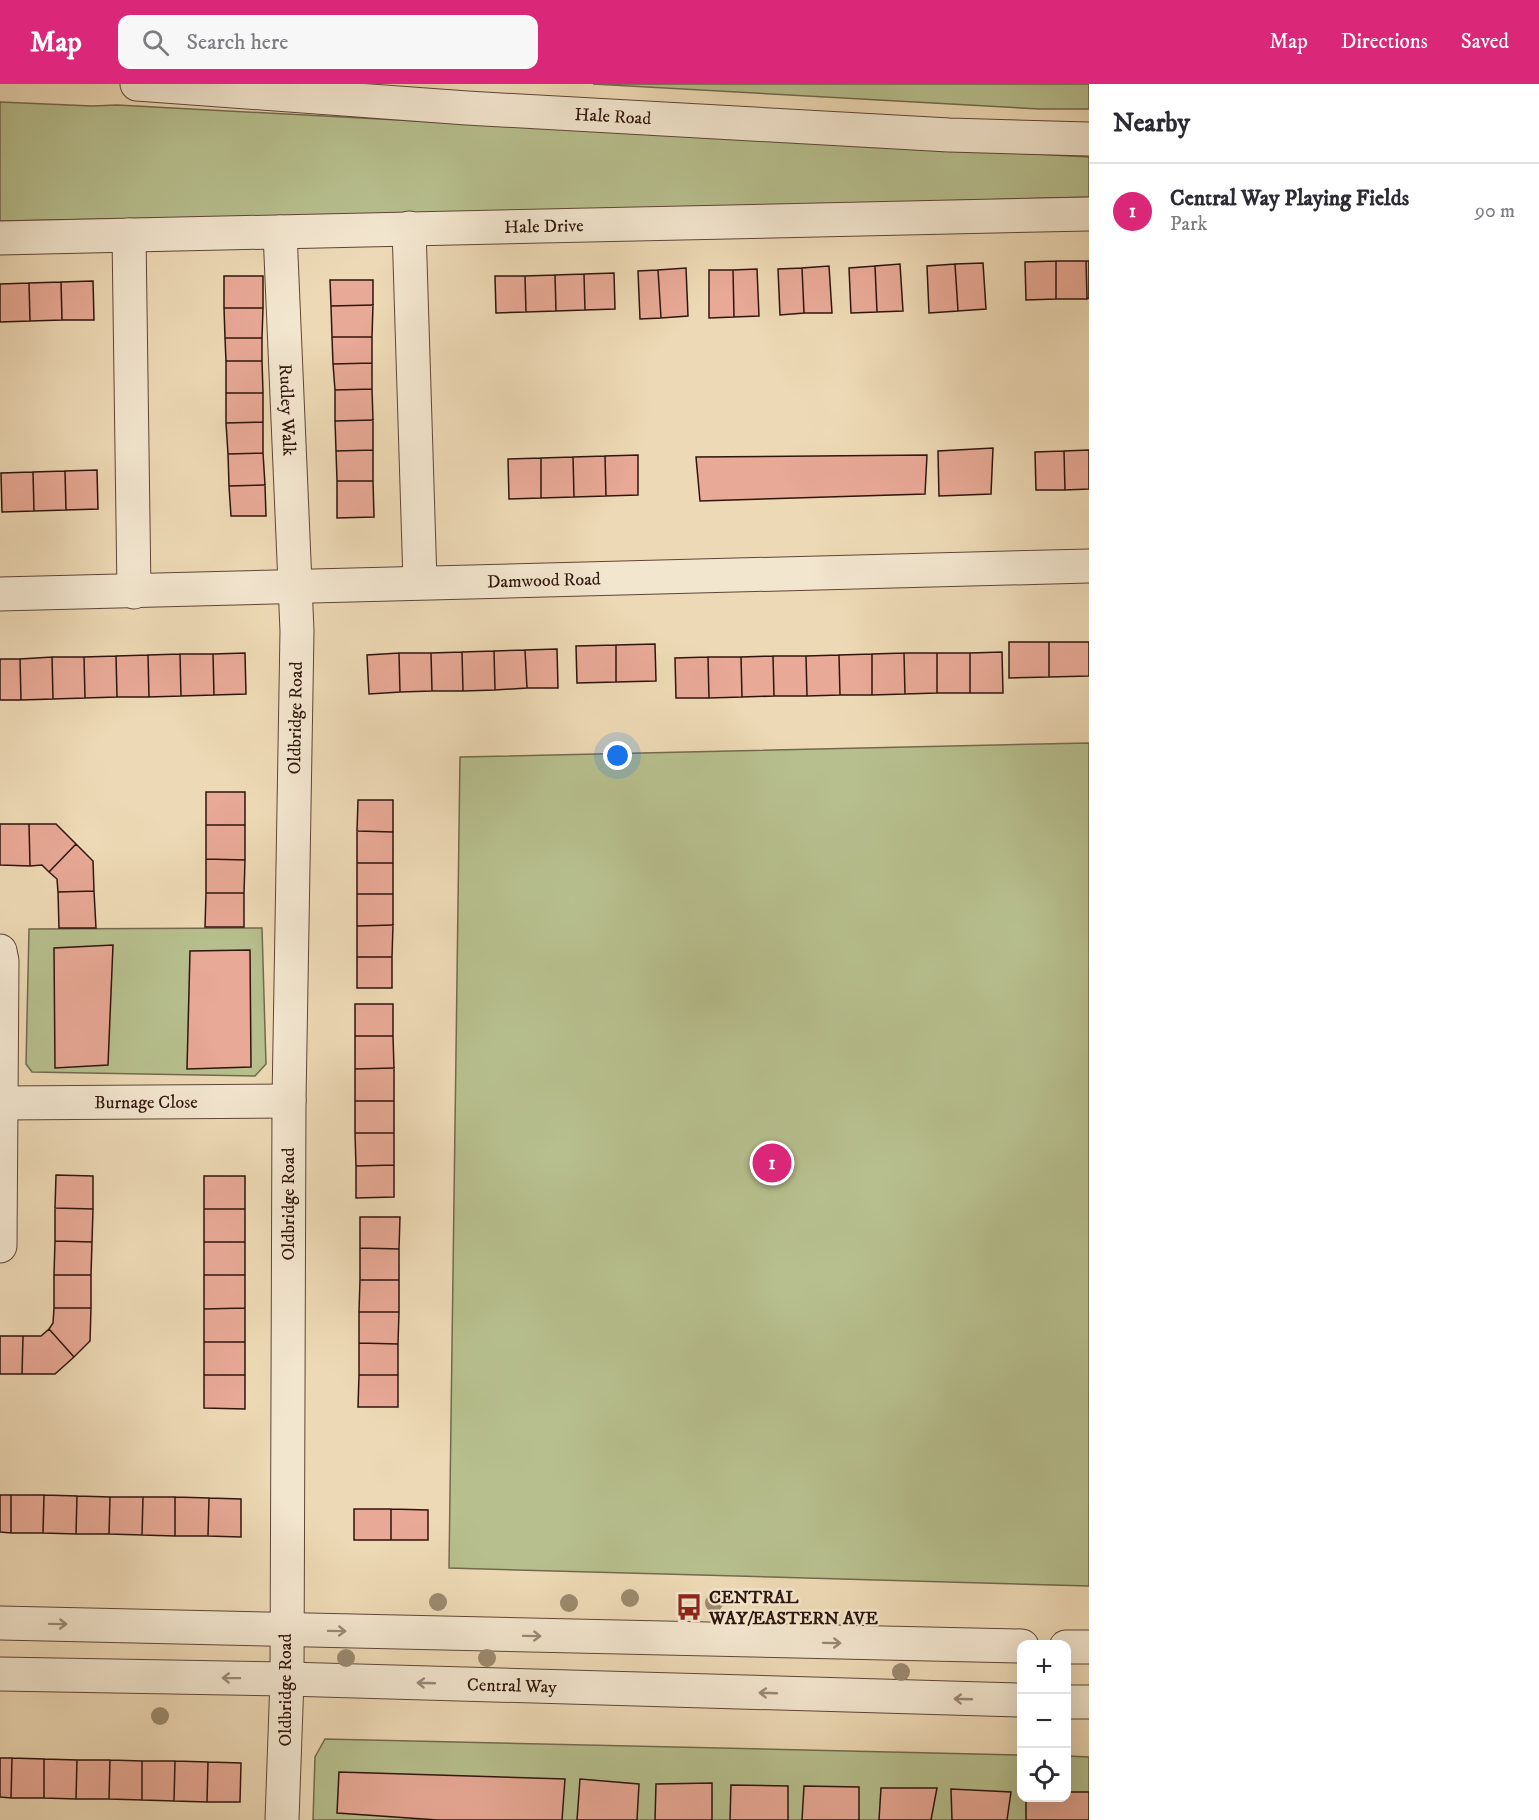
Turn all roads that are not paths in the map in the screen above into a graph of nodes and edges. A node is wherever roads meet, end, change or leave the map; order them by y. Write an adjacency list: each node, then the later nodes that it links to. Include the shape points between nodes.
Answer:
1 (137, 84): 2 (street, Hale Road, via 478,109)
2 (1089, 139)
3 (1089, 214): 4 (street, Hale Drive)
4 (409, 228): 5 (street, Hale Drive); 9 (street)
5 (280, 232): 6 (street, Hale Drive); 10 (street, Rudley Walk)
6 (129, 235): 7 (street, Hale Drive); 11 (street)
7 (0, 238)
8 (1089, 566): 9 (street, Damwood Road)
9 (420, 582): 10 (street, Damwood Road)
10 (295, 587): 11 (street, Damwood Road); 14 (street, Oldbridge Road)
11 (134, 592): 12 (street, Damwood Road)
12 (0, 594)
13 (0, 951): 15 (street)
14 (289, 1101): 15 (street, Burnage Close); 18 (street, Oldbridge Road)
15 (2, 1103): 16 (street)
16 (0, 1246)
17 (0, 1623): 18 (street, one-way to 18)
18 (285, 1630): 19 (street, one-way to 19); 23 (street, Oldbridge Road)
19 (1017, 1646)
20 (1071, 1647): 21 (street)
21 (1089, 1647)
22 (0, 1674): 23 (street, Central Way, one-way to 22)
23 (287, 1679): 24 (street, Central Way, one-way to 23); 27 (street, Oldbridge Road)
24 (1017, 1700)
25 (1071, 1702): 26 (street)
26 (1089, 1702)
27 (282, 1820)

